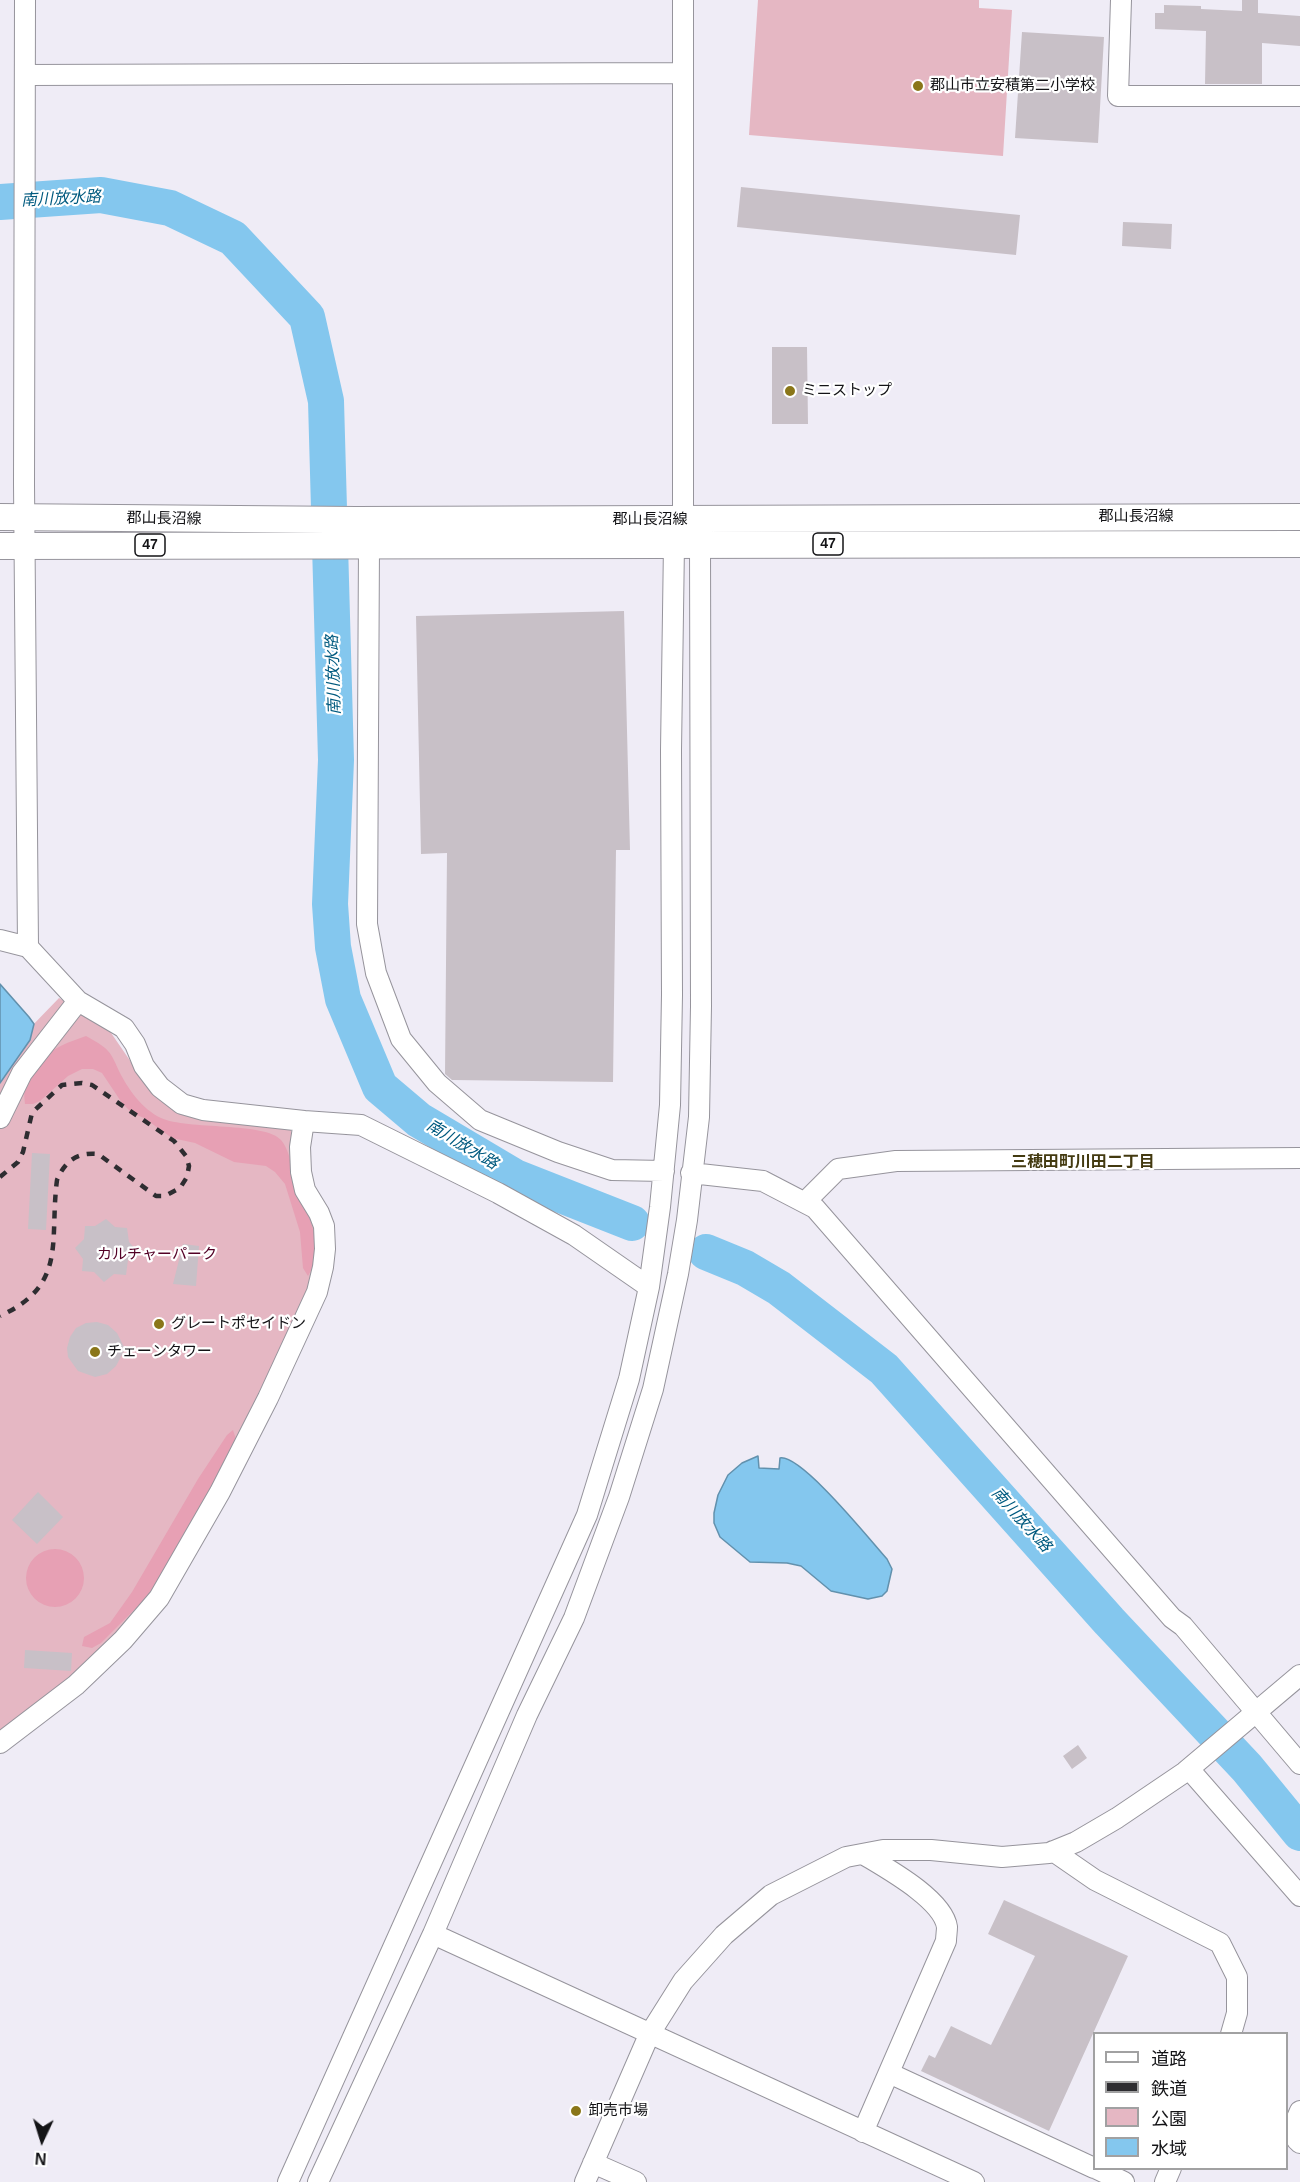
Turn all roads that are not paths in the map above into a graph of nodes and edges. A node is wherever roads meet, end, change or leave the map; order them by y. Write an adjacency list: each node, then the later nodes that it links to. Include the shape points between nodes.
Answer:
1 (25, 0): 5 (street)
2 (683, 0): 4 (street)
3 (1121, 0): 6 (street, via 1118,96)
4 (683, 73): 5 (street); 9 (street)
5 (25, 75): 7 (street, via 24,236)
6 (1300, 96)
7 (12, 517): 10 (main road, 郡山長沼線 / 47); 15 (street)
8 (1300, 517): 9 (main road, 郡山長沼線 / 47)
9 (682, 520): 10 (main road, 郡山長沼線 / 47, via 356,520); 11 (street); 12 (street)
10 (299, 533): 15 (main road, 郡山長沼線 / 47); 16 (main road, 郡山長沼線 / 47)
11 (674, 544): 12 (main road, 郡山長沼線 / 47); 16 (main road, 郡山長沼線 / 47); 23 (street, via 672,995)
12 (700, 544): 13 (main road, 郡山長沼線 / 47); 24 (street, via 701,1017 699,1117)
13 (1300, 544)
14 (0, 546): 15 (main road, 郡山長沼線 / 47)
15 (26, 546): 18 (street)
16 (363, 546): 23 (street, via 367,924 376,973 401,1039 437,1083 480,1120 612,1170)
17 (0, 940): 18 (street)
18 (28, 947): 19 (street)
19 (78, 1001): 20 (street, via 22,1073); 21 (street, via 124,1028 160,1087 182,1104 203,1110)
20 (0, 1118)
21 (304, 1121): 26 (street, via 361,1125 574,1235); 29 (street, via 301,1172 305,1190 324,1226 326,1249 316,1292 268,1398 159,1598 76,1685)
22 (1300, 1158): 25 (street, via 896,1161 838,1168)
23 (664, 1171): 26 (street)
24 (691, 1173): 25 (street, via 763,1181); 35 (street, via 678,1274 653,1389 615,1508 574,1618 527,1715)
25 (805, 1202): 28 (street, via 853,1250 1183,1626)
26 (650, 1287): 45 (street, via 629,1379 586,1515)
27 (1300, 1675): 28 (street)
28 (1251, 1717): 30 (street); 31 (street)
29 (0, 1743)
30 (1300, 1764)
31 (1193, 1765): 32 (street, via 1117,1818); 34 (street)
32 (1053, 1851): 33 (street, via 1002,1857 931,1850); 36 (street, via 1095,1881 1220,1943 1237,1977 1237,2013)
33 (863, 1854): 37 (street, via 846,1857 771,1895 724,1935 683,1981); 38 (street, via 914,1886 935,1905 947,1926 946,1941)
34 (1300, 1896)
35 (433, 1934): 37 (street); 46 (street)
36 (1231, 2032)
37 (649, 2035): 40 (street); 42 (street)
38 (889, 2073): 40 (street); 43 (street)
39 (1300, 2110): 41 (street, via 1293,2128)
40 (863, 2132): 49 (street)
41 (1300, 2143)
42 (593, 2163): 47 (street); 48 (street)
43 (1093, 2167)
44 (1099, 2170): 50 (street)
45 (288, 2182)
46 (318, 2182)
47 (585, 2182)
48 (636, 2182)
49 (974, 2182)
50 (1124, 2182)

